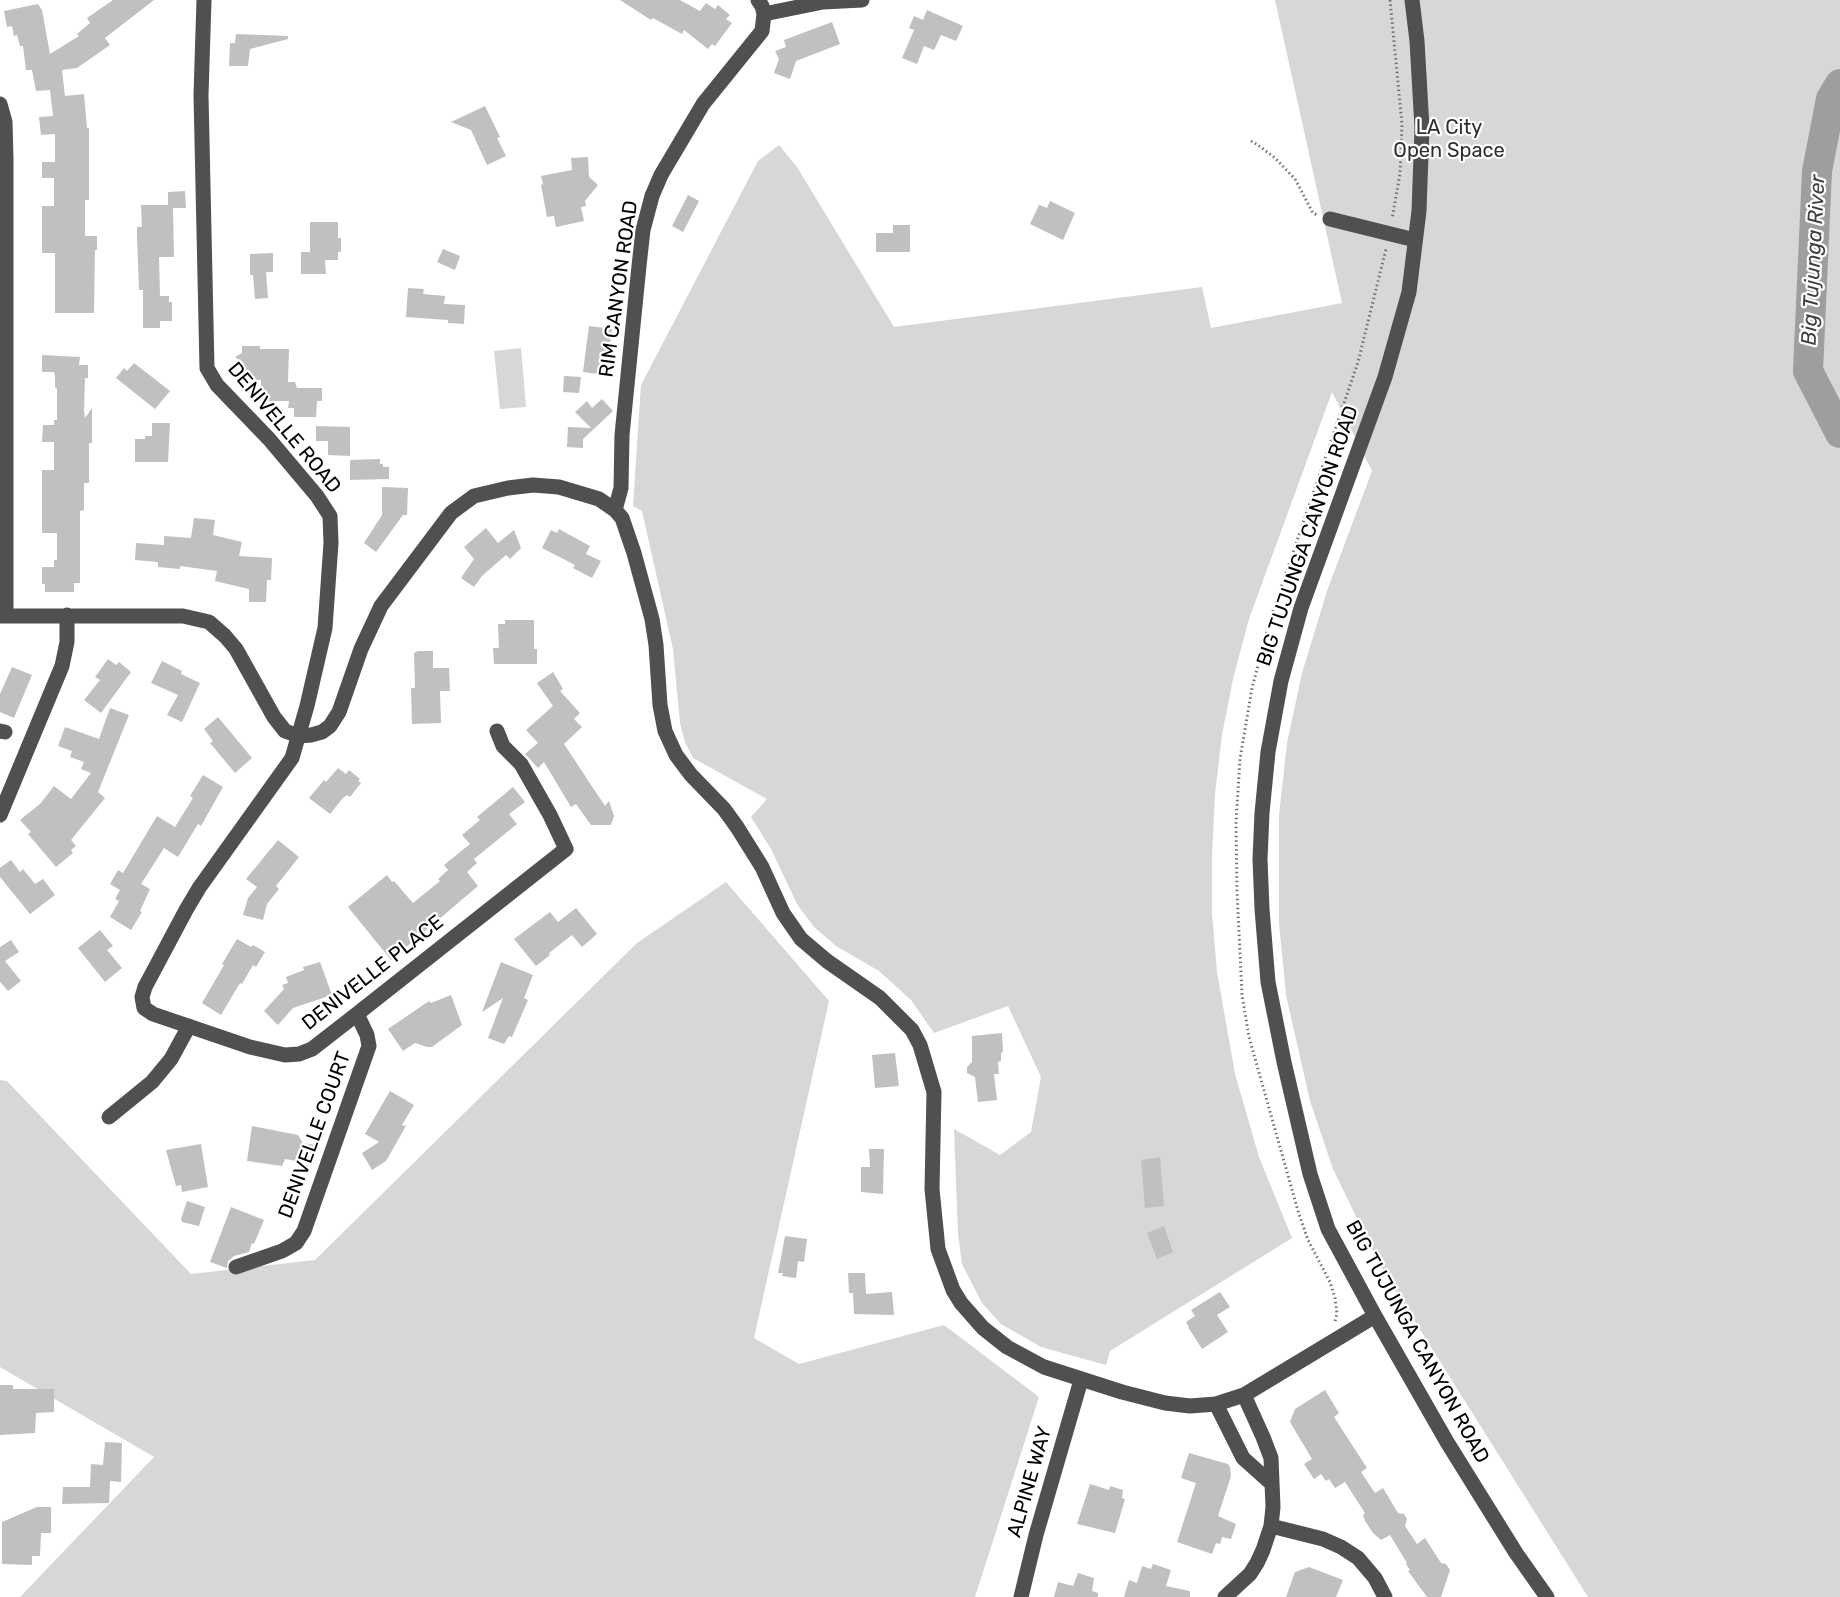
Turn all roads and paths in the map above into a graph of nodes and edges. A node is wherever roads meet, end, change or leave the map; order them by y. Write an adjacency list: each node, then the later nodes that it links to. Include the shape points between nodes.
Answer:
1 (204, 0): 16 (street, DENIVELLE ROAD, via 201,95 207,368 217,385 295,468 330,516 325,628)
2 (862, 0): 5 (street)
3 (1390, 0): 10 (path, via 1402,123 1400,174)
4 (1412, 0): 11 (street, BIG TUJUNGA CANYON ROAD, via 1422,128)
5 (761, 7): 12 (street, RIM CANYON ROAD, via 762,31 703,104 652,196 639,266 622,435 621,488)
6 (0, 104): 8 (street, via 5,122)
7 (1251, 141): 9 (path, via 1295,179 1313,213)
8 (3, 159): 14 (street)
9 (1330, 219): 10 (street)
10 (1389, 234): 11 (street); 23 (path, via 1358,362 1270,620 1252,688 1240,759 1236,822 1242,983 1249,1037 1298,1211 1335,1298)
11 (1415, 240): 22 (street, BIG TUJUNGA CANYON ROAD, via 1409,292 1385,377 1301,608 1281,681 1268,752 1260,859 1268,982 1310,1174 1328,1229)
12 (615, 510): 16 (street, via 599,499 559,487 533,485 474,496 451,513 381,606 330,726 322,732); 24 (street, via 622,518 652,619 660,705 665,731 676,755 737,828 801,939 880,998 900,1016 920,1044 934,1092 934,1220 938,1249 953,1290 983,1328 1007,1347 1044,1367)
13 (67, 615): 14 (street); 16 (street, via 183,616 209,622 236,649 285,731); 17 (street, via 62,666)
14 (3, 616)
15 (497, 731): 18 (street, DENIVELLE PLACE, via 503,746 527,774 566,849)
16 (299, 736): 19 (street, DENIVELLE PLACE, via 285,771 199,888 145,987 144,1008)
17 (0, 815)
18 (357, 1014): 19 (street, DENIVELLE PLACE, via 312,1049 285,1055); 21 (street, DENIVELLE COURT, via 369,1046 304,1231 297,1243 282,1251)
19 (189, 1026): 20 (street, via 171,1059 152,1082)
20 (109, 1117)
21 (236, 1267)
22 (1374, 1317): 23 (street); 32 (street, BIG TUJUNGA CANYON ROAD, via 1516,1553)
23 (1334, 1341): 25 (street)
24 (1081, 1380): 26 (street, via 1165,1402 1190,1406); 29 (street, ALPINE WAY)
25 (1244, 1395): 26 (street); 27 (street, via 1271,1458)
26 (1216, 1404): 27 (street, via 1243,1458)
27 (1272, 1484): 28 (street)
28 (1270, 1526): 30 (street, via 1250,1574); 31 (street, via 1341,1547 1358,1558)
29 (1021, 1597)
30 (1225, 1597)
31 (1385, 1597)
32 (1547, 1597)

